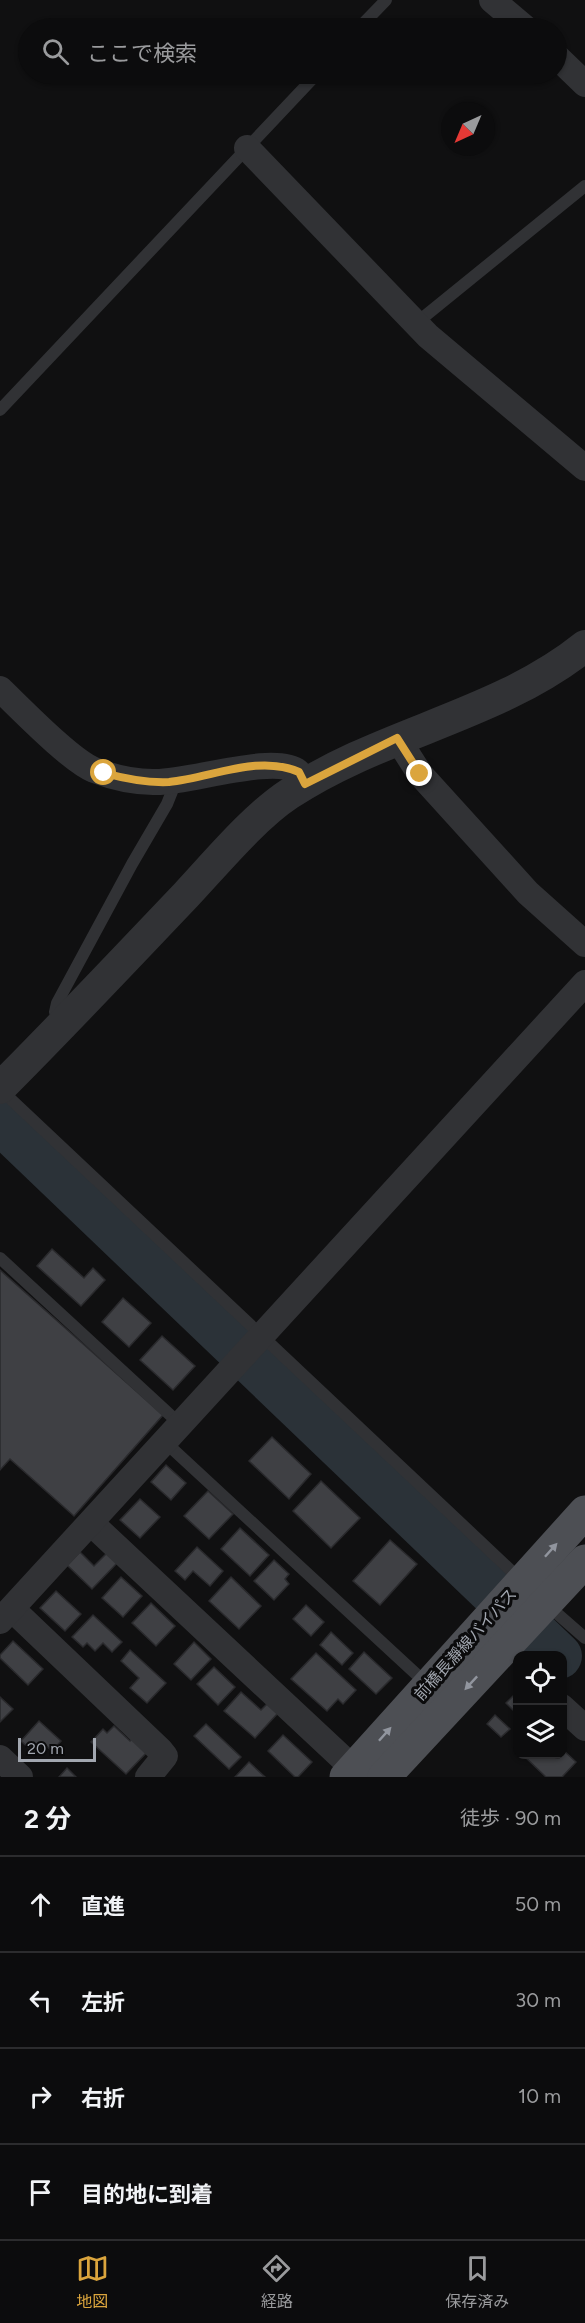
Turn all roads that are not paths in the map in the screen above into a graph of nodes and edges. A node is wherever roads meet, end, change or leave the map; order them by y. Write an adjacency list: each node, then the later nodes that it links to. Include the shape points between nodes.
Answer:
1 (386, 0): 3 (lane)
2 (492, 0): 4 (street)
3 (369, 18)
4 (513, 18)
5 (567, 67): 7 (street)
6 (307, 84): 8 (lane)
7 (585, 84)
8 (247, 148): 10 (street); 11 (lane)
9 (585, 186): 10 (lane, via 425,316)
10 (418, 327): 12 (street)
11 (0, 410)
12 (585, 468)
13 (585, 646): 15 (street, via 532,682)
14 (4, 702): 16 (street, via 93,770 128,779)
15 (397, 738): 17 (street); 18 (street, via 420,774 528,893)
16 (172, 782): 17 (street, via 243,768 277,766 299,772); 20 (lane, via 167,804 57,1003 57,1018)
17 (305, 784): 20 (street, via 287,795 247,832)
18 (585, 944)
19 (585, 983): 23 (street)
20 (63, 1025): 21 (street)
21 (0, 1089): 23 (lane)
22 (0, 1258): 24 (lane)
23 (258, 1340): 24 (street); 28 (lane)
24 (173, 1434): 26 (street); 33 (lane)
25 (585, 1512): 28 (main road, 前橋長瀞線バイパス, one-way to 25)
26 (91, 1523): 29 (street); 37 (street)
27 (585, 1561): 28 (main road, 前橋長瀞線バイパス)
28 (532, 1595): 30 (main road, 前橋長瀞線バイパス); 31 (lane); 32 (main road, 前橋長瀞線バイパス)
29 (6, 1615): 39 (street, via 161,1751 165,1756)
30 (484, 1623): 32 (street); 33 (main road, 前橋長瀞線バイパス)
31 (585, 1638)
32 (511, 1651): 37 (main road, 前橋長瀞線バイパス, one-way to 37)
33 (428, 1686): 37 (main road, 前橋長瀞線バイパス, one-way to 33)
34 (567, 1712): 35 (street)
35 (585, 1728)
36 (0, 1758): 38 (street)
37 (361, 1774)
38 (20, 1777)
39 (147, 1777)

